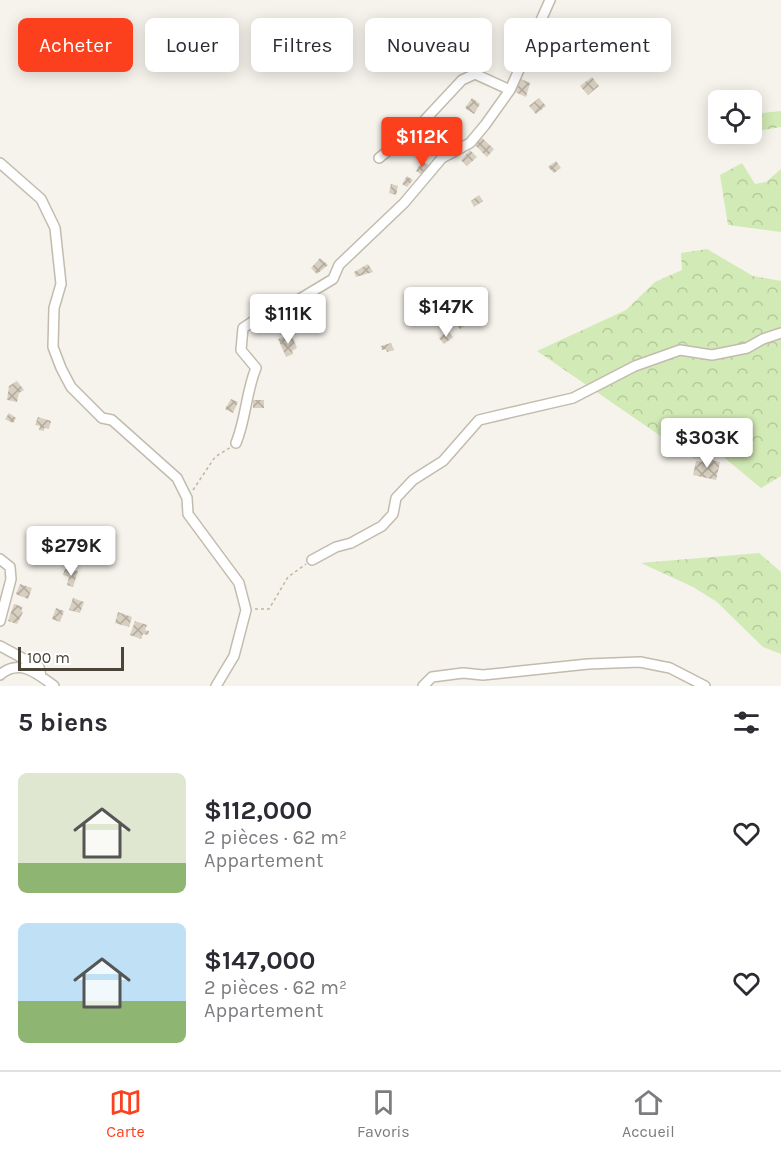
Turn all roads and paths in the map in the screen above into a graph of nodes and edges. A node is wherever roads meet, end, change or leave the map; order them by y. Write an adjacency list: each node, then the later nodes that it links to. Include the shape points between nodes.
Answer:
1 (550, 0): 2 (street)
2 (510, 90): 3 (street, via 475,74 468,77); 6 (street, via 470,142 442,158 405,203 339,265 333,279 293,303 267,325 252,322 243,328 241,350 256,368)
3 (380, 158)
4 (0, 164): 7 (street, via 41,199 55,228 61,284 54,308 53,346 71,387 102,418 112,420 177,478)
5 (781, 333): 9 (street, via 747,348 712,355 680,350 635,366 573,398 479,420 443,461 413,480 396,498 393,514 382,526)
6 (236, 443): 7 (path, via 215,457)
7 (187, 498): 10 (street, via 188,514 239,583)
8 (0, 559): 11 (street, via 10,567 11,579)
9 (312, 560): 10 (path, via 288,577 269,609)
10 (246, 610): 16 (street, via 234,656)
11 (0, 621)
12 (0, 646): 14 (street, via 39,668)
13 (0, 675): 14 (street, via 16,666)
14 (41, 676): 15 (street)
15 (54, 686)
16 (216, 686)
17 (423, 686): 18 (street, via 432,677 463,673 483,675 640,662 670,668)
18 (705, 686)

